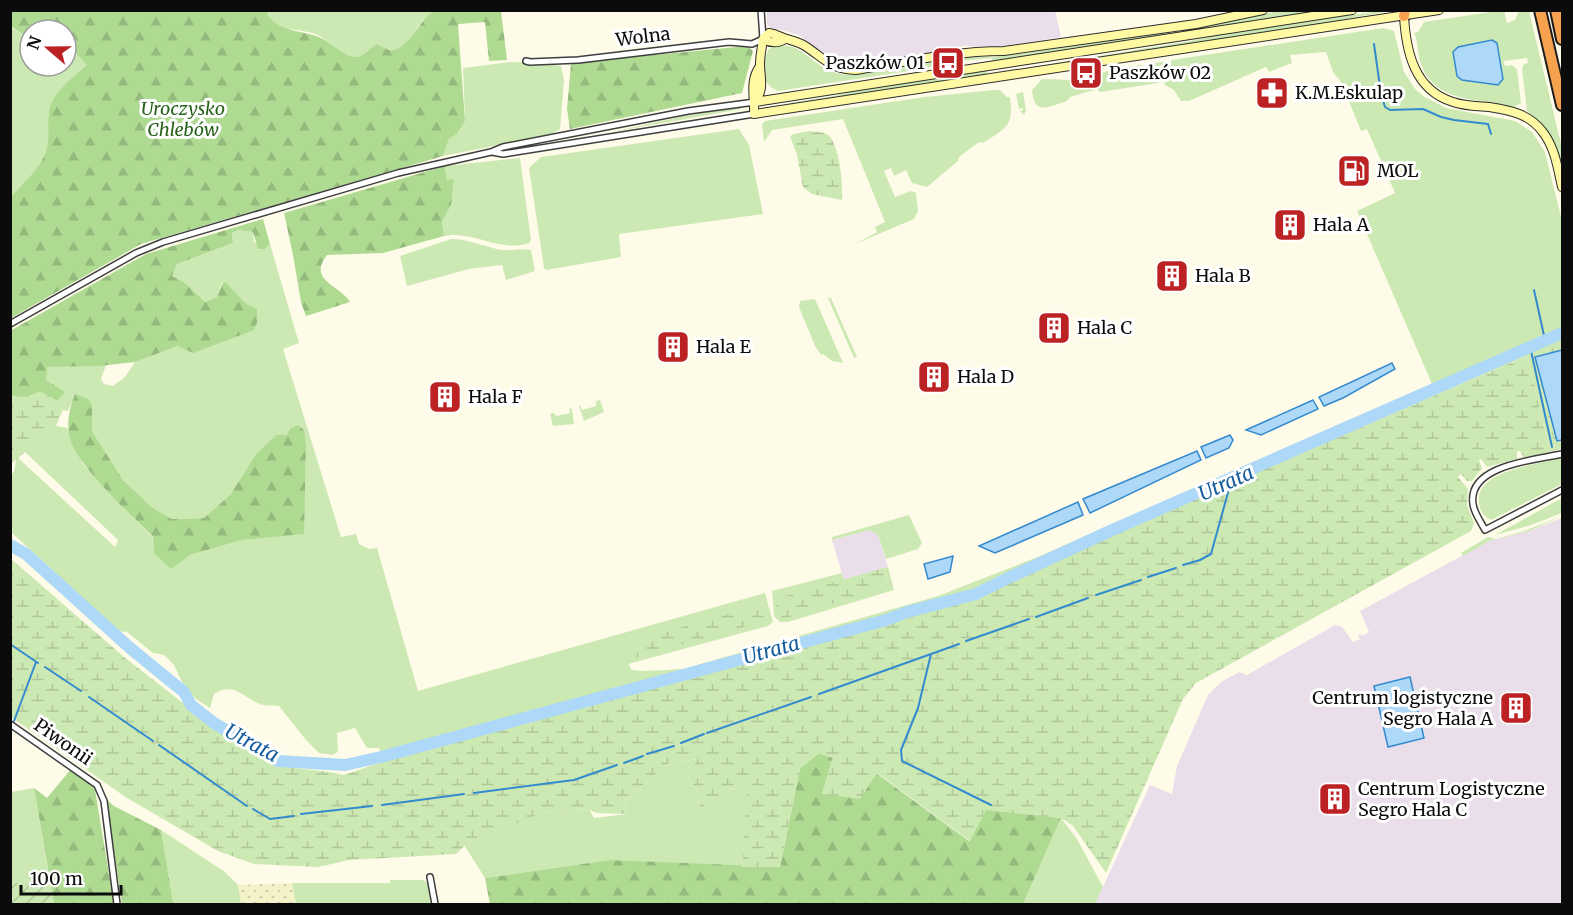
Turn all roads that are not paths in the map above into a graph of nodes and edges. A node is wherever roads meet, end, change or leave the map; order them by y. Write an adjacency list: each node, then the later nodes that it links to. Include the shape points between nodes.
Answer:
1 (761, 10): 9 (street)
2 (1263, 10): 9 (street, via 1196,24 856,70 831,65 778,34 770,33)
3 (1352, 10): 12 (street)
4 (1440, 10): 7 (street)
5 (1540, 10): 13 (highway)
6 (1556, 10): 8 (highway); 10 (highway)
7 (1403, 12): 14 (street); 16 (street, via 1411,60 1424,84 1451,101 1511,111 1530,119 1549,142)
8 (1563, 25)
9 (763, 39): 11 (street, Wolna, via 752,44 724,42 568,61); 12 (street, via 760,66 755,72)
10 (1563, 39)
11 (526, 61)
12 (754, 102): 14 (street); 15 (street, via 582,130)
13 (1563, 105)
14 (754, 114): 15 (street, via 503,154)
15 (491, 152): 17 (street, via 398,173 157,244)
16 (1563, 187)
17 (10, 324)
18 (1563, 454): 19 (street, via 1489,472 1475,486 1473,504 1485,530)
19 (1563, 490)
20 (10, 724): 22 (street, Piwonii, via 97,785 104,801)
21 (430, 877): 23 (street)
22 (117, 904)
23 (435, 904)

